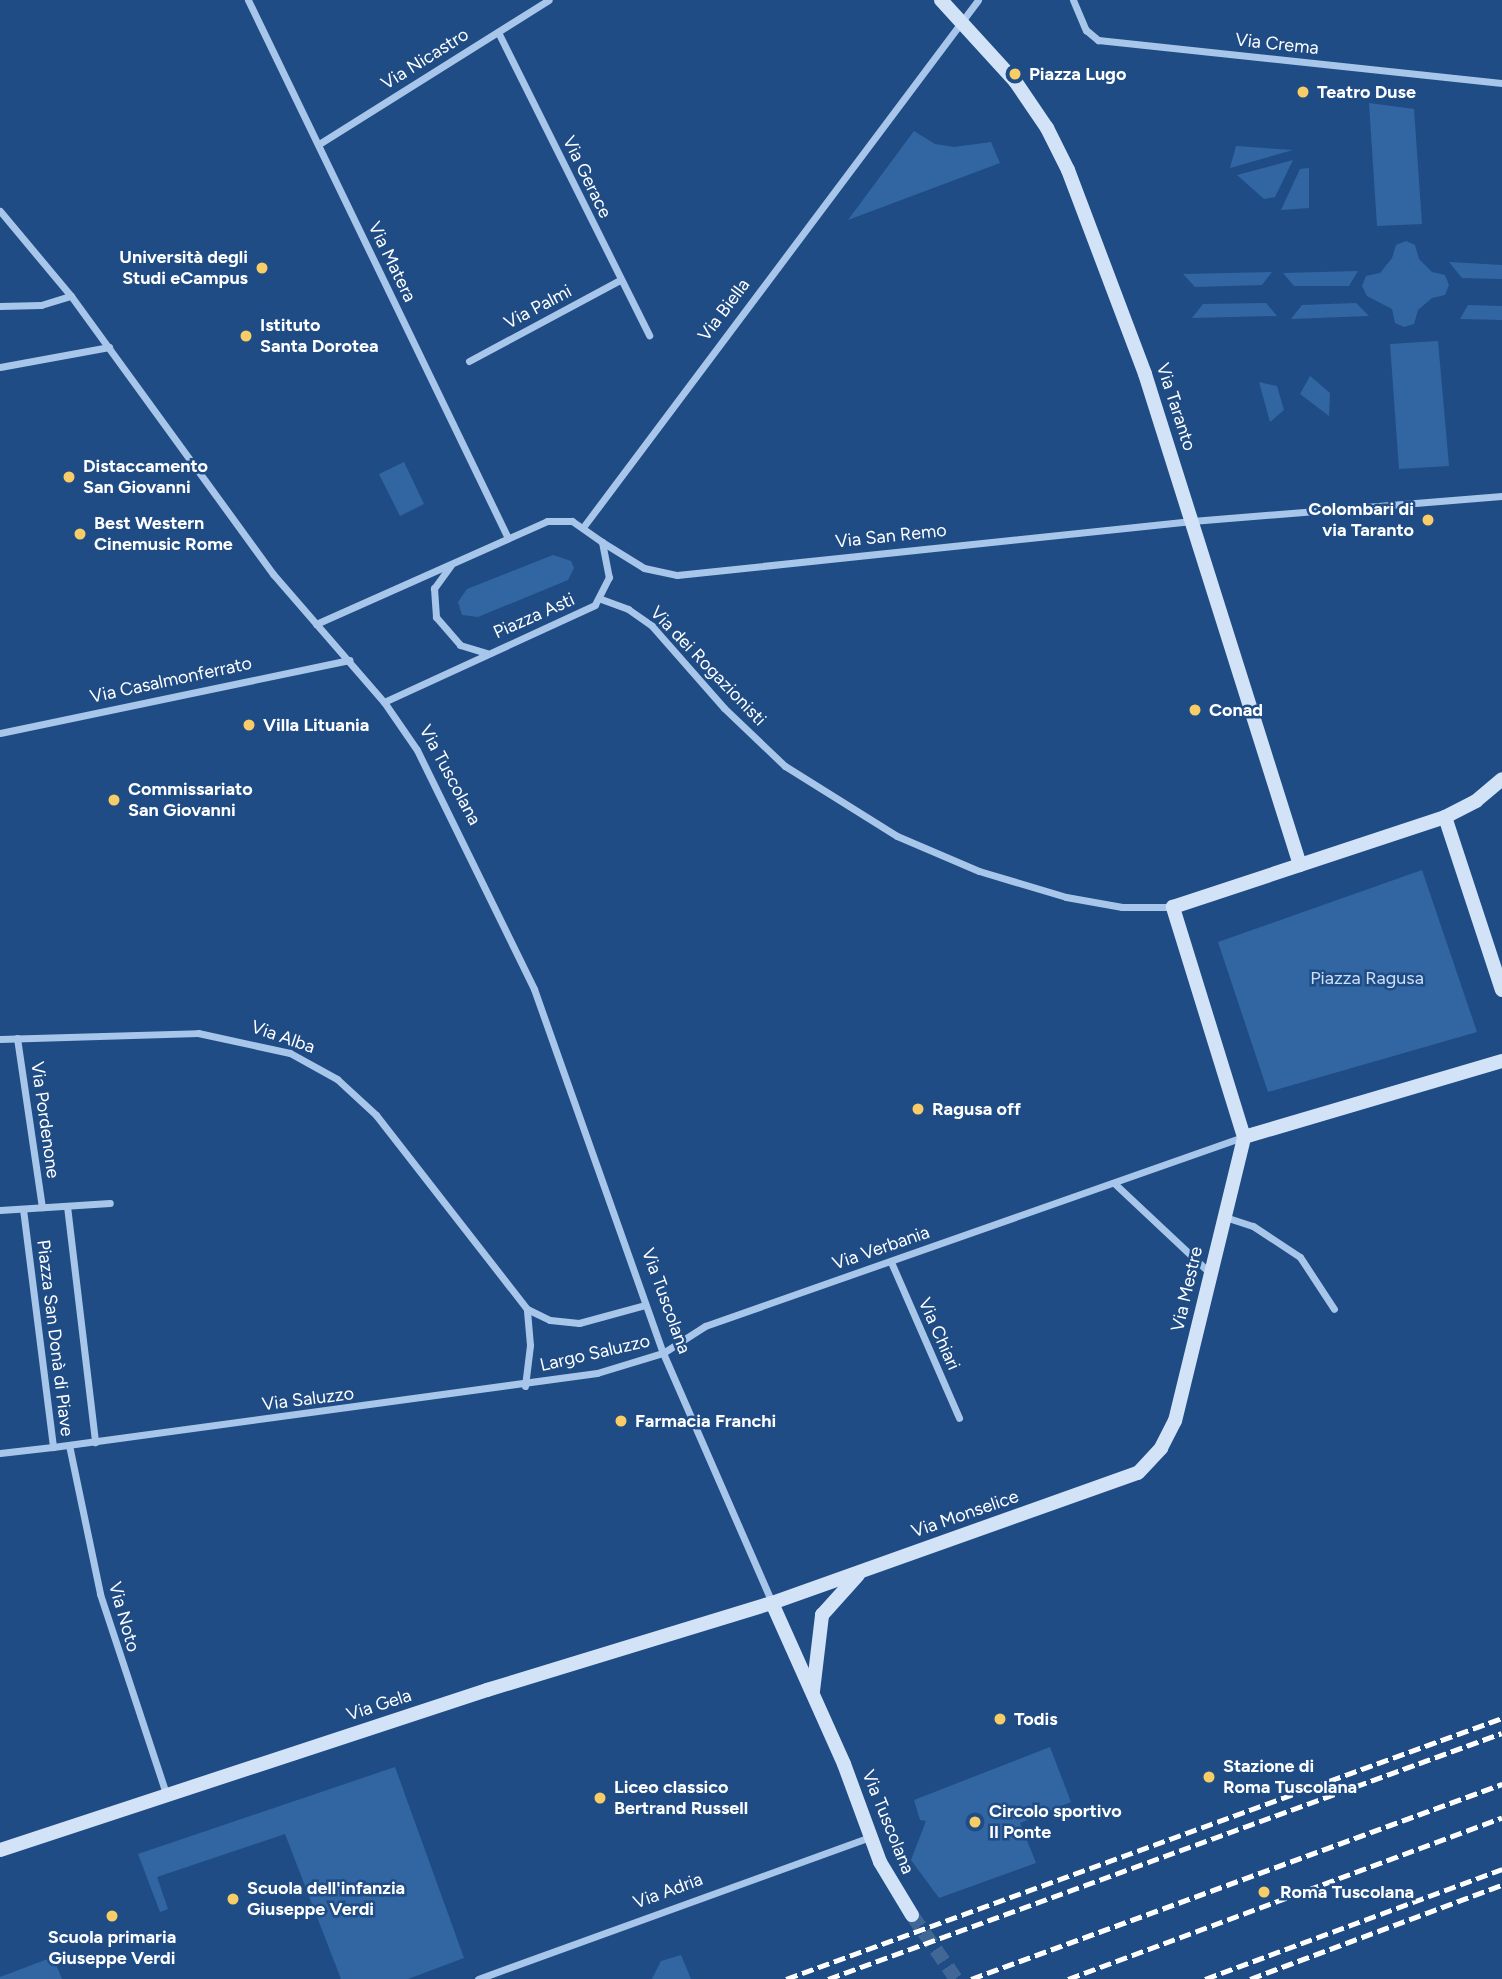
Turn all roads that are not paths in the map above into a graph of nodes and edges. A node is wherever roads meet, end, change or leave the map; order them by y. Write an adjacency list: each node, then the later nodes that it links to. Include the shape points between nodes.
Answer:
1 (248, 0): 9 (street, Via Matera)
2 (549, 0): 7 (street, Via Nicastro)
3 (941, 0): 6 (main road, Via Taranto)
4 (978, 0): 6 (street)
5 (1073, 0): 8 (street, Via Crema, via 1086,30 1098,40)
6 (961, 20): 19 (main road, Via Taranto, via 1015,81 1061,155 1129,327); 20 (street, Via Biella)
7 (498, 32): 9 (street, Via Nicastro); 11 (street, Via Gerace)
8 (1502, 83)
9 (319, 144): 21 (street, Via Matera)
10 (0, 211): 12 (street)
11 (620, 280): 14 (street, Via Gerace); 16 (street, Via Palmi)
12 (71, 296): 13 (street, via 41,305); 15 (street)
13 (0, 306)
14 (649, 335)
15 (109, 347): 17 (street); 25 (street, via 273,574)
16 (470, 361)
17 (0, 367)
18 (1502, 496): 19 (street, Via San Remo)
19 (1192, 521): 22 (street, Via San Remo, via 677,575 644,568); 32 (main road, Via Taranto)
20 (584, 526): 21 (street, via 555,519); 22 (street)
21 (508, 538): 23 (street)
22 (602, 542): 24 (street, Piazza Asti, via 610,567)
23 (460, 558): 25 (street); 26 (street, via 440,575 433,606 450,637)
24 (601, 599): 26 (street, Piazza Asti, via 578,616); 33 (street, Via dei Rogazionisti, via 628,609 652,626 724,708 785,766 897,836 979,871 1066,897 1122,907)
25 (316, 624): 27 (street)
26 (488, 653): 28 (street, Piazza Asti)
27 (349, 660): 28 (street); 29 (street, Via Casalmonferrato)
28 (384, 702): 48 (street, Via Tuscolana, via 417,750 534,989)
29 (0, 733)
30 (1502, 779): 31 (main road, via 1476,802)
31 (1445, 817): 32 (main road); 34 (main road)
32 (1300, 864): 33 (main road)
33 (1173, 907): 38 (main road)
34 (1502, 990)
35 (17, 1038): 36 (street, Via Alba); 42 (street, Via Pordenone); 49 (street, Via Alba, via 198,1032 253,1041 312,1063 345,1085 388,1129)
36 (0, 1039)
37 (1502, 1061): 38 (main road)
38 (1244, 1136): 39 (street, Via Verbania); 45 (main road, Via Mestre)
39 (1114, 1183): 46 (street, Via Verbania); 47 (street)
40 (110, 1203): 41 (street)
41 (67, 1206): 42 (street); 54 (street, Piazza San Donà di Piave)
42 (42, 1207): 43 (street)
43 (23, 1209): 44 (street); 56 (street, Piazza San Donà di Piave)
44 (0, 1210)
45 (1225, 1217): 47 (main road, Via Mestre); 50 (street, via 1253,1226 1300,1257)
46 (891, 1262): 51 (street, Via Verbania, via 705,1326); 53 (street, Via Chiari)
47 (1211, 1274): 57 (main road, Via Mestre, via 1175,1421)
48 (645, 1305): 49 (street, Largo Saluzzo, via 579,1323 550,1320); 51 (street, Via Tuscolana)
49 (527, 1309): 52 (street, Largo Saluzzo, via 530,1345)
50 (1335, 1309)
51 (663, 1353): 52 (street, Largo Saluzzo, via 597,1373); 60 (street, Via Tuscolana)
52 (525, 1385): 54 (street, Via Saluzzo)
53 (959, 1418)
54 (95, 1443): 55 (street, Piazza San Donà di Piave)
55 (69, 1445): 56 (street, Piazza San Donà di Piave); 62 (street, Via Noto, via 100,1594)
56 (53, 1447): 58 (street)
57 (1161, 1448): 59 (main road, Via Monselice, via 1130,1477)
58 (0, 1453)
59 (864, 1570): 60 (main road, Via Monselice); 61 (main road, via 822,1615)
60 (772, 1603): 61 (main road, Via Tuscolana); 62 (main road, Via Gela)
61 (813, 1692): 63 (main road, Via Tuscolana)
62 (166, 1793): 64 (main road, Via Gela)
63 (870, 1837): 65 (main road, Via Tuscolana); 66 (street, Via Adria)
64 (0, 1850)
65 (912, 1915)
66 (478, 1979)

